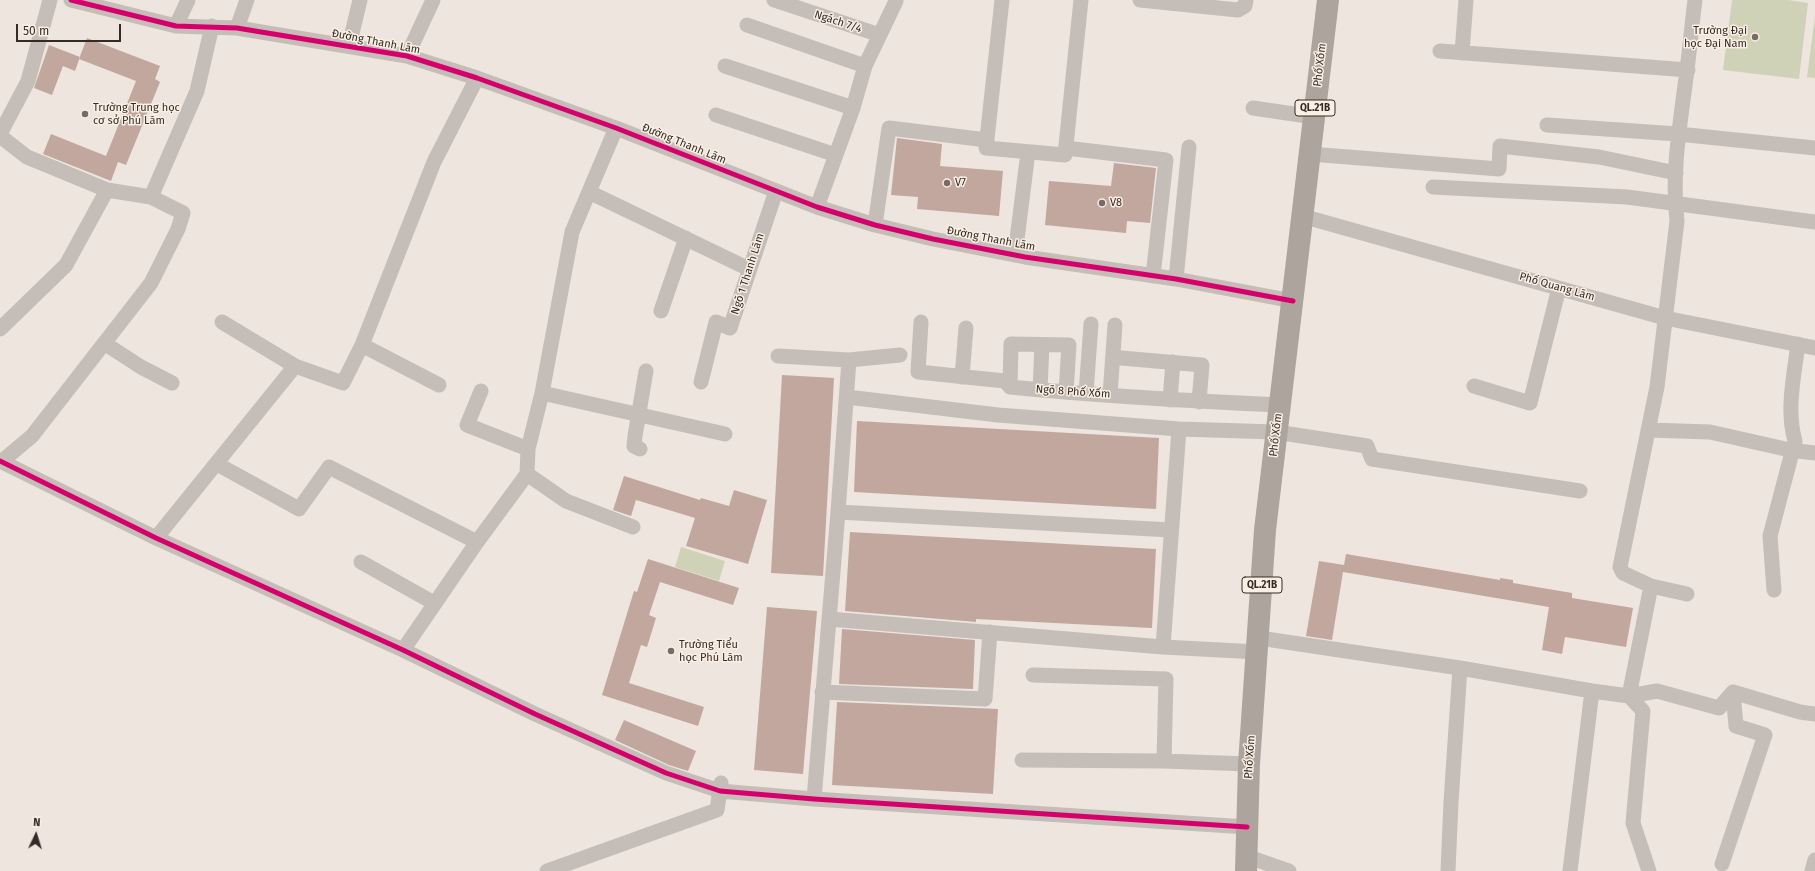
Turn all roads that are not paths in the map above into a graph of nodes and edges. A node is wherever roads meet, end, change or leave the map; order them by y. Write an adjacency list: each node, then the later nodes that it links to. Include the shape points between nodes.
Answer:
1 (50, 0): 37 (street, via 28,81)
2 (71, 0): 16 (street, Đường Thanh Lãm)
3 (188, 0): 18 (street)
4 (247, 0): 20 (street)
5 (360, 0): 22 (street)
6 (434, 0): 25 (street)
7 (774, 0): 21 (street, Ngách 7/4)
8 (1002, 0): 38 (street)
9 (1081, 0): 40 (street)
10 (1140, 0): 11 (street, via 1238,10 1245,6)
11 (1246, 0)
12 (1328, 0): 33 (highway, Phố Xốm / QL.21B)
13 (1466, 0): 24 (street)
14 (1695, 0): 28 (street)
15 (896, 1): 21 (street)
16 (93, 3): 18 (street, Đường Thanh Lãm)
17 (747, 25): 27 (street)
18 (176, 26): 19 (street, Đường Thanh Lãm)
19 (212, 26): 20 (street, Đường Thanh Lãm); 50 (street, via 197,91)
20 (237, 28): 22 (street, Đường Thanh Lãm)
21 (880, 36): 27 (street)
22 (349, 46): 25 (street, Đường Thanh Lãm)
23 (1440, 51): 24 (street)
24 (1462, 52): 28 (street)
25 (407, 56): 29 (street, Đường Thanh Lãm)
26 (725, 66): 30 (street)
27 (865, 66): 30 (street)
28 (1688, 70): 36 (street)
29 (477, 78): 35 (street, Đường Thanh Lãm); 73 (street, via 434,162)
30 (853, 108): 44 (street)
31 (1252, 108): 33 (street)
32 (716, 114): 44 (street)
33 (1314, 117): 43 (highway, Phố Xốm / QL.21B)
34 (1547, 125): 36 (street)
35 (616, 128): 48 (street, Đường Thanh Lãm); 49 (street)
36 (1678, 134): 41 (street); 45 (street)
37 (0, 135): 47 (street, via 29,153)
38 (987, 140): 42 (street, via 986,148); 55 (street, via 889,128)
39 (1189, 147): 60 (street)
40 (1066, 148): 42 (street, via 1065,155); 59 (street, via 1166,160)
41 (1815, 148)
42 (1028, 152): 57 (street)
43 (1310, 154): 45 (street, via 1499,169 1500,146 1599,156); 53 (highway, Phố Xốm / QL.21B)
44 (836, 155): 52 (street)
45 (1676, 173): 51 (street)
46 (1433, 187): 51 (street, via 1597,195)
47 (107, 190): 50 (street); 70 (street, via 66,265)
48 (776, 191): 52 (street, Đường Thanh Lãm); 58 (street, Ngõ 1 Thanh Lãm)
49 (589, 192): 56 (street); 92 (street, via 572,232)
50 (151, 197): 71 (street, via 183,213 178,229 151,283)
51 (1675, 203): 54 (street); 64 (street, via 1677,220)
52 (817, 207): 55 (street, Đường Thanh Lãm)
53 (1302, 216): 61 (street, Phố Quang Lãm); 62 (highway, Phố Xốm / QL.21B)
54 (1815, 222)
55 (875, 225): 57 (street, Đường Thanh Lãm)
56 (686, 238): 58 (street); 63 (street)
57 (1015, 255): 59 (street, Đường Thanh Lãm)
58 (749, 269): 84 (street, Ngõ 1 Thanh Lãm, via 730,328 716,322)
59 (1153, 276): 60 (street, Đường Thanh Lãm)
60 (1176, 279): 62 (street, Đường Thanh Lãm)
61 (1559, 288): 64 (street, Phố Quang Lãm); 87 (street, via 1530,402)
62 (1293, 301): 98 (highway, Phố Xốm / QL.21B)
63 (661, 311)
64 (1665, 318): 72 (street, Phố Quang Lãm); 101 (street, via 1657,388)
65 (222, 322): 81 (street)
66 (921, 322): 83 (street, Ngõ 8 Phố Xốm, via 918,372)
67 (1091, 324): 93 (street)
68 (1115, 326): 94 (street)
69 (966, 328): 83 (street)
70 (0, 329)
71 (104, 343): 85 (street); 108 (street, via 32,436)
72 (1798, 344): 75 (street, Phố Quang Lãm); 106 (street, via 1791,398 1791,431 1795,441)
73 (362, 345): 81 (street, via 343,383); 86 (street)
74 (1042, 345): 88 (street, via 1011,344); 89 (street); 91 (street, via 1069,345)
75 (1815, 348)
76 (900, 355): 79 (street)
77 (778, 356): 79 (street)
78 (1121, 358): 80 (street)
79 (849, 360): 95 (street)
80 (1173, 362): 96 (street); 97 (street, via 1202,365)
81 (295, 366): 109 (street)
82 (646, 371): 99 (street)
83 (962, 377): 88 (street, Ngõ 8 Phố Xốm, via 1005,381)
84 (701, 382)
85 (172, 383)
86 (439, 385)
87 (1474, 386)
88 (1010, 387): 89 (street, Ngõ 8 Phố Xốm)
89 (1040, 390): 91 (street, Ngõ 8 Phố Xốm)
90 (481, 391): 104 (street, via 467,425)
91 (1066, 392): 93 (street, Ngõ 8 Phố Xốm)
92 (542, 393): 99 (street); 104 (street)
93 (1086, 393): 94 (street, Ngõ 8 Phố Xốm)
94 (1110, 395): 96 (street, Ngõ 8 Phố Xốm)
95 (847, 397): 100 (street, via 998,415); 112 (street)
96 (1170, 400): 97 (street, Ngõ 8 Phố Xốm)
97 (1199, 402): 98 (street, Ngõ 8 Phố Xốm)
98 (1280, 406): 102 (highway, Phố Xốm / QL.21B)
99 (637, 414): 103 (street); 105 (street, via 634,446)
100 (1179, 429): 102 (street); 114 (street)
101 (1648, 430): 106 (street, via 1710,432); 118 (street, via 1620,567 1623,573)
102 (1276, 432): 111 (street, via 1367,446 1372,459); 124 (highway, Phố Xốm / QL.21B, via 1265,530)
103 (725, 434)
104 (528, 449): 110 (street)
105 (640, 449)
106 (1792, 450): 107 (street); 119 (street, via 1770,536)
107 (1815, 453)
108 (0, 461): 115 (street)
109 (217, 464): 115 (street); 116 (street, via 299,509 329,467)
110 (527, 474): 113 (street, via 566,501); 116 (street)
111 (1580, 492)
112 (838, 512): 114 (street); 122 (street)
113 (633, 527)
114 (1172, 530): 125 (street)
115 (156, 538): 126 (street)
116 (477, 542): 121 (street)
117 (361, 562): 121 (street)
118 (1651, 586): 120 (street); 132 (street)
119 (1774, 590)
120 (1687, 594)
121 (434, 603): 126 (street)
122 (828, 619): 123 (street); 130 (street)
123 (990, 632): 125 (street); 130 (street, via 985,700)
124 (1258, 645): 125 (street); 127 (street); 136 (highway, Phố Xốm / QL.21B)
125 (1163, 647)
126 (403, 650): 137 (street, via 666,773)
127 (1460, 668): 129 (street); 145 (street)
128 (1033, 675): 135 (street, via 1166,679)
129 (1592, 691): 132 (street); 146 (street)
130 (822, 692): 138 (street)
131 (1733, 692): 132 (street, via 1719,708 1657,690); 133 (street); 142 (street, via 1736,726 1765,735)
132 (1629, 696): 147 (street, via 1643,711 1633,823)
133 (1815, 714)
134 (1022, 760): 135 (street)
135 (1164, 761): 136 (street)
136 (1249, 764): 139 (highway, Phố Xốm / QL.21B)
137 (720, 787): 138 (street); 143 (street, via 717,810)
138 (814, 799): 139 (street)
139 (1247, 827): 141 (highway, Phố Xốm / QL.21B)
140 (1815, 860): 148 (street)
141 (1246, 863): 144 (street)
142 (1722, 864)
143 (547, 871)
144 (1288, 871)
145 (1448, 871)
146 (1570, 871)
147 (1649, 871)
148 (1812, 871)

